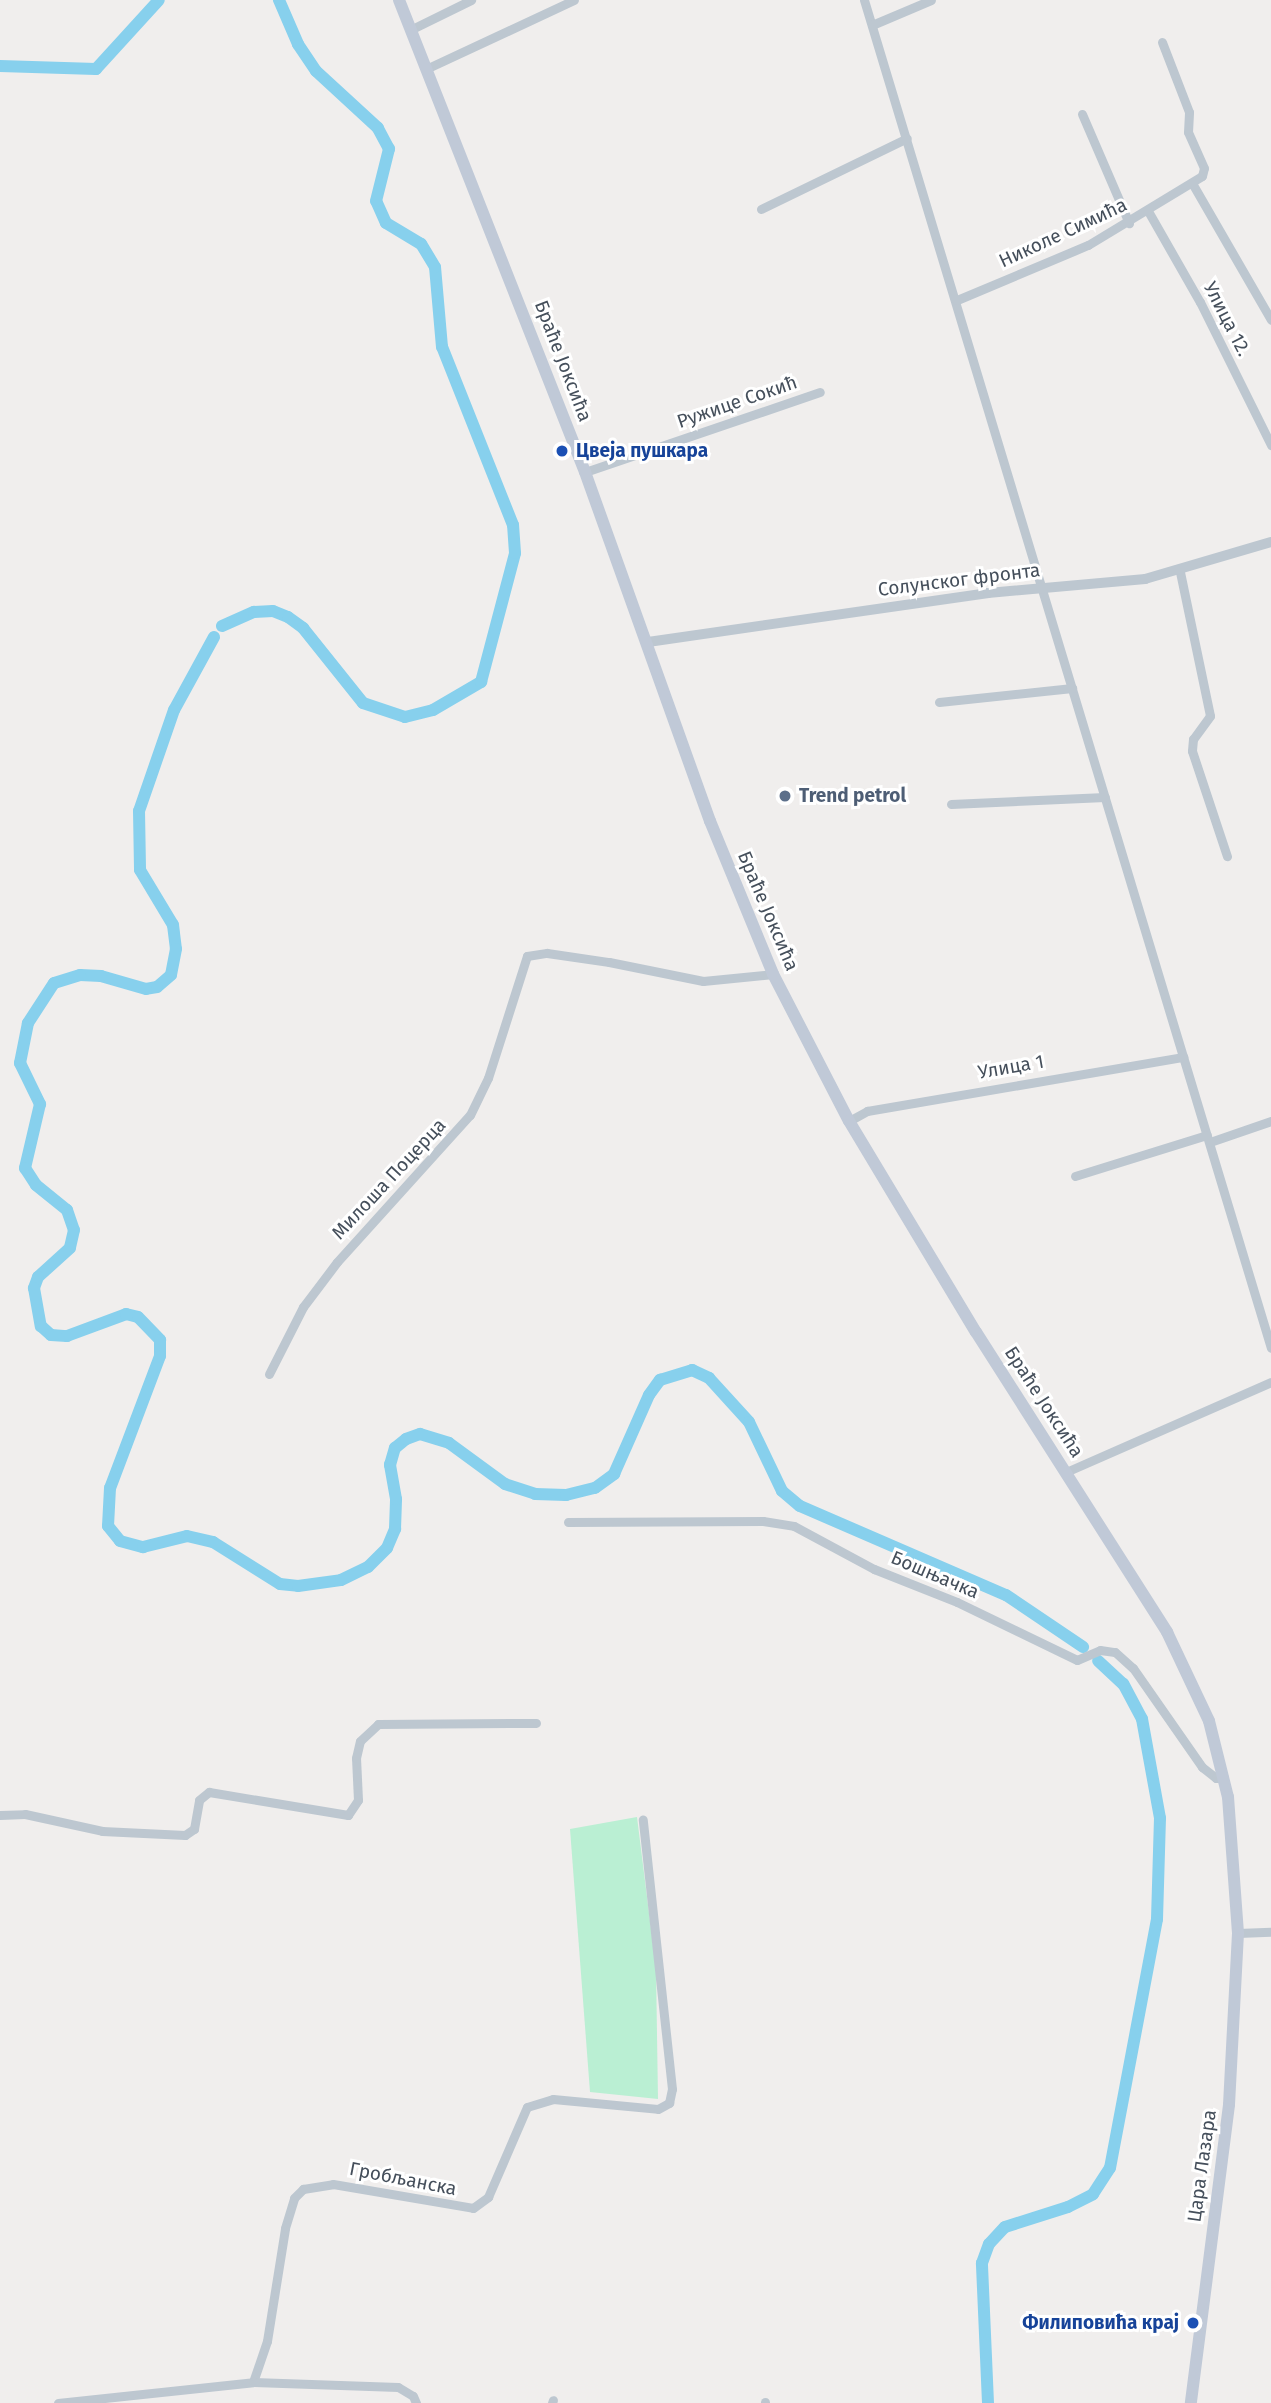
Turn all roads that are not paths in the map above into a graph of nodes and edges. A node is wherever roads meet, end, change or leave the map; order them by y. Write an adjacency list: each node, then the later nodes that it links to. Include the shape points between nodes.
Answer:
1 (399, 0): 7 (main road, Браће Јоксића)
2 (471, 0): 7 (street)
3 (574, 0): 9 (street)
4 (864, 0): 6 (street)
5 (931, 0): 6 (street)
6 (872, 25): 11 (street)
7 (412, 29): 9 (main road, Браће Јоксића)
8 (1162, 43): 12 (street, via 1204,168)
9 (428, 68): 20 (main road, Браће Јоксића)
10 (1082, 114): 15 (street)
11 (906, 138): 13 (street); 16 (street)
12 (1192, 183): 14 (street, Николе Симића); 17 (street)
13 (761, 209)
14 (1148, 211): 15 (street, Николе Симића); 19 (street, Улица 12., via 1200,302)
15 (1129, 223): 16 (street, Николе Симића)
16 (957, 300): 23 (street)
17 (1271, 320)
18 (820, 392): 20 (street, Ружице Сокић)
19 (1271, 445)
20 (585, 472): 24 (main road, Браће Јоксића)
21 (1271, 542): 22 (street, Солунског фронта)
22 (1180, 572): 23 (street, Солунског фронта); 29 (street, via 1210,716 1193,738 1192,751)
23 (1044, 587): 24 (street, Солунског фронта, via 804,616); 25 (street)
24 (648, 642): 30 (main road, Браће Јоксића, via 705,810)
25 (1072, 688): 26 (street); 27 (street)
26 (939, 702)
27 (1105, 797): 28 (street); 31 (street)
28 (951, 804)
29 (1227, 856)
30 (773, 974): 32 (main road, Браће Јоксића); 37 (street, Милоша Поцерца, via 703,981 547,953 527,956 488,1078 470,1115 337,1262 296,1318)
31 (1183, 1057): 32 (street, Улица 1, via 867,1111); 34 (street)
32 (849, 1121): 39 (main road, Браће Јоксића)
33 (1271, 1121): 34 (street)
34 (1209, 1139): 35 (street); 36 (street)
35 (1075, 1176)
36 (1271, 1348)
37 (269, 1374)
38 (1271, 1382): 39 (street)
39 (1066, 1472): 42 (main road, Браће Јоксића, via 1181,1659 1209,1721)
40 (568, 1522): 42 (street, Бошњачка, via 763,1521 805,1531 874,1569 957,1602 1077,1660 1100,1650 1115,1652 1133,1668 1202,1767 1216,1778)
41 (536, 1723): 43 (street, via 378,1724 360,1741 358,1800 348,1815 209,1792 199,1800 194,1829 185,1835 102,1831 25,1814)
42 (1224, 1778): 46 (main road, Браће Јоксића)
43 (0, 1815)
44 (643, 1820): 47 (street, Гробљанска, via 672,2089 669,2104 658,2109 553,2099 527,2107 488,2197 473,2208 333,2184 303,2189 294,2198 285,2228 267,2341)
45 (1271, 1932): 46 (street)
46 (1238, 1933): 50 (main road, Цара Лазара, via 1229,2105)
47 (253, 2382): 48 (street, via 398,2387); 49 (street)
48 (415, 2400)
49 (58, 2403)
50 (1191, 2403)

